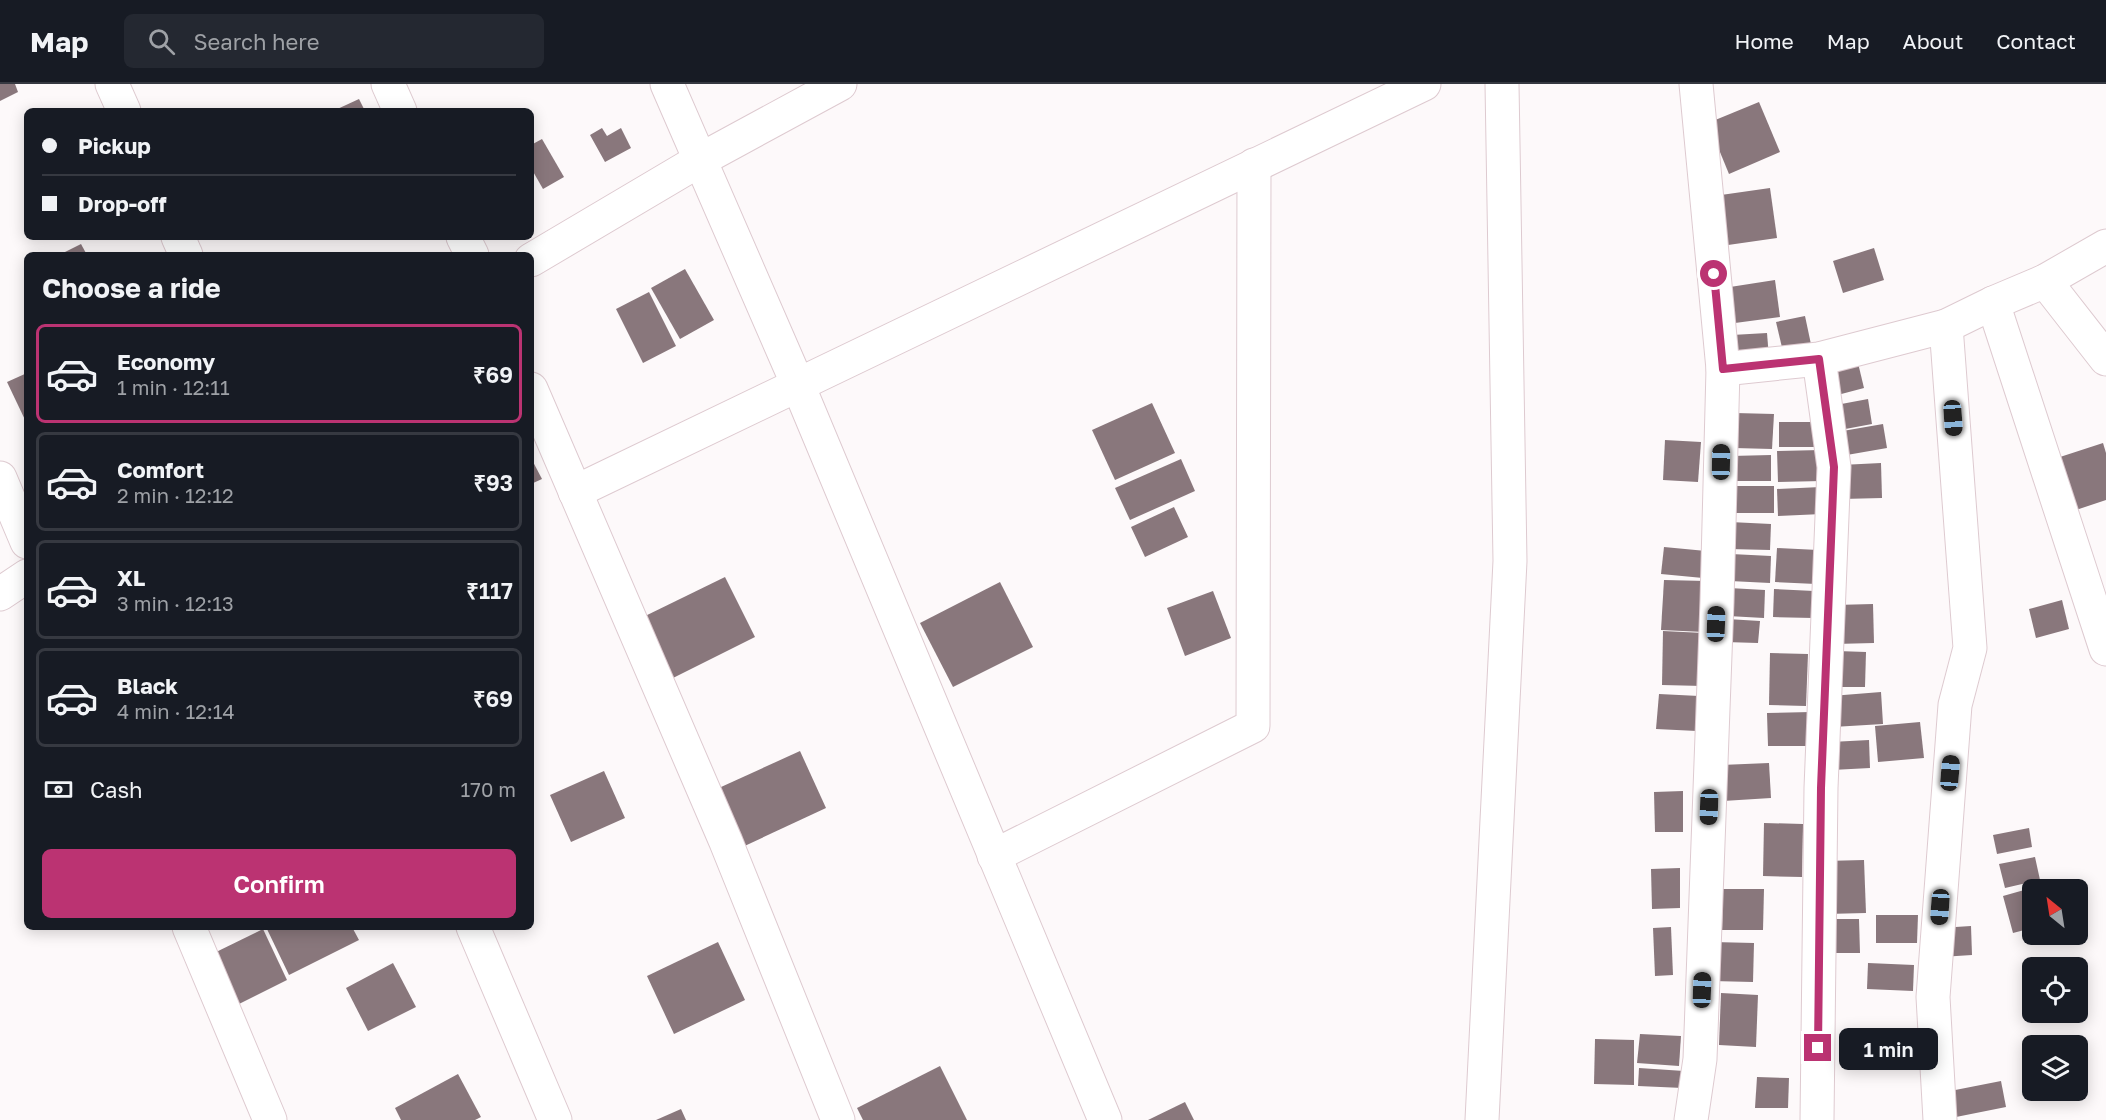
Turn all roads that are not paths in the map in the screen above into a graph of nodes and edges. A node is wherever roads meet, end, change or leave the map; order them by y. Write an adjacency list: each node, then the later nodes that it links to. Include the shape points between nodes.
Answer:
1 (112, 84): 8 (street)
2 (388, 84): 9 (street)
3 (667, 84): 10 (street)
4 (840, 84): 10 (street)
5 (1424, 84): 11 (street)
6 (1502, 84): 35 (street, via 1510,561)
7 (1696, 84): 19 (street)
8 (123, 108)
9 (399, 108)
10 (700, 160): 13 (street); 20 (street)
11 (1254, 165): 20 (street); 28 (street, via 1253,726)
12 (2106, 246): 14 (street)
13 (534, 258)
14 (2045, 281): 15 (street); 17 (street)
15 (1993, 303): 16 (street); 27 (street)
16 (1946, 326): 18 (street); 38 (street, via 1970,648 1955,705 1934,997)
17 (2106, 358)
18 (1819, 359): 19 (street); 37 (street, via 1834,467 1821,788)
19 (1723, 369): 36 (street, via 1700,1059)
20 (798, 385): 23 (street); 28 (street)
21 (534, 395): 23 (street)
22 (0, 478): 24 (street)
23 (575, 492): 33 (street, via 726,842)
24 (24, 535)
25 (24, 578): 26 (street)
26 (0, 594)
27 (2106, 649)
28 (994, 856): 34 (street)
29 (190, 930): 31 (street)
30 (474, 930): 32 (street)
31 (270, 1120)
32 (555, 1120)
33 (838, 1120)
34 (1105, 1120)
35 (1482, 1120)
36 (1691, 1120)
37 (1817, 1120)
38 (1940, 1120)

